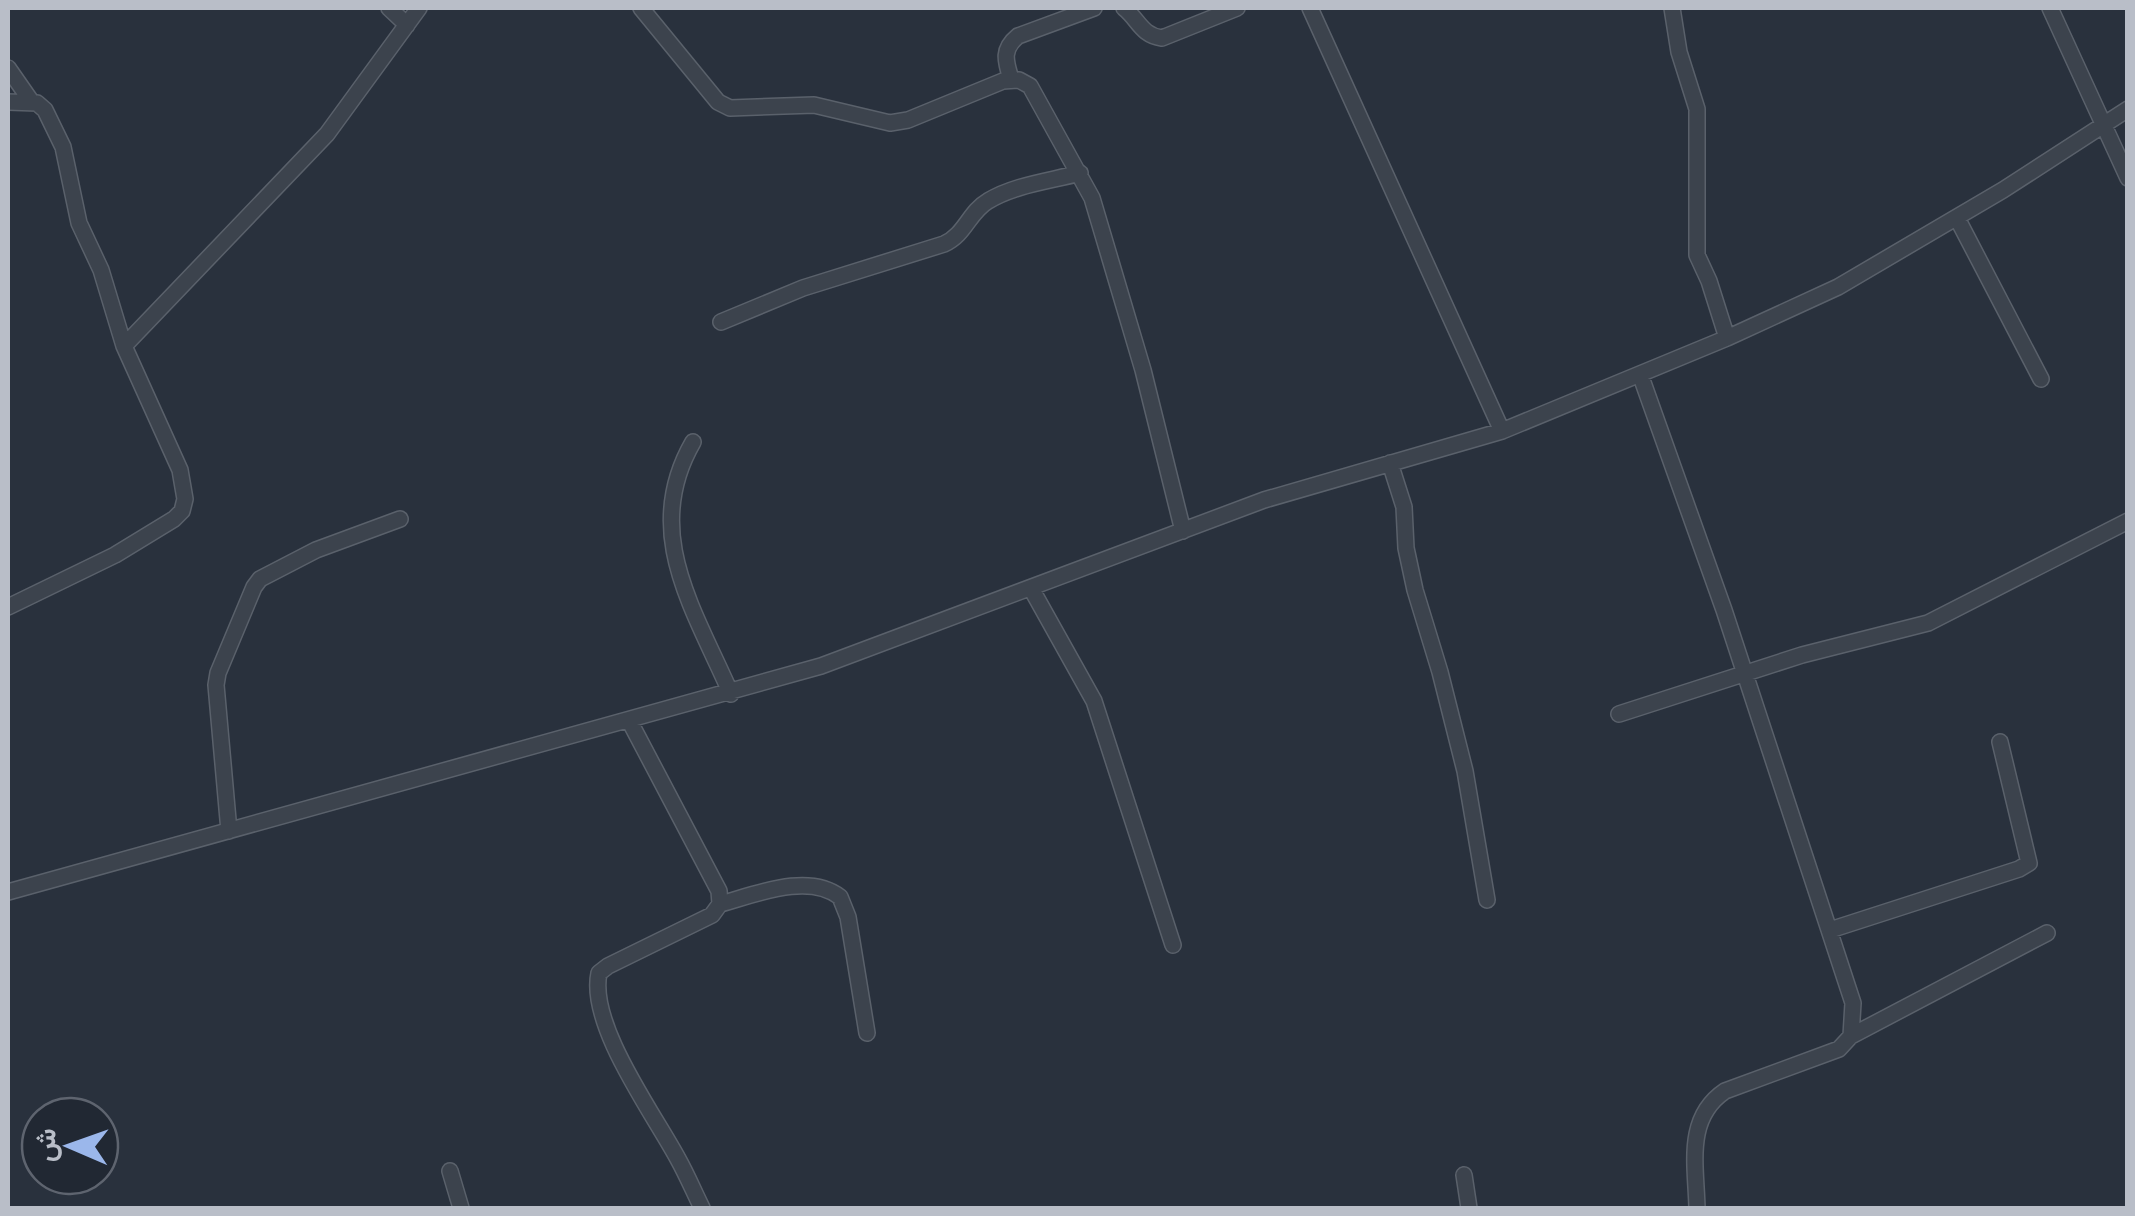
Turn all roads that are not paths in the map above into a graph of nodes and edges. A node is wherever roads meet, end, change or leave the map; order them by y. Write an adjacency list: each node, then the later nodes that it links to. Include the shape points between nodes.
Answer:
1 (389, 8): 10 (street)
2 (420, 8): 10 (street)
3 (641, 8): 12 (street, via 730,108 814,105 890,123)
4 (1094, 8): 12 (street, via 1010,42 1005,60)
5 (1124, 8): 6 (street, via 1143,31 1162,38)
6 (1236, 8)
7 (1310, 8): 25 (street)
8 (1672, 8): 21 (street, via 1697,110 1698,255)
9 (2050, 8): 16 (street)
10 (408, 25): 22 (street, via 327,134)
11 (8, 68): 13 (street)
12 (1011, 79): 17 (street, via 1039,98)
13 (31, 101): 14 (street); 22 (street, via 45,110 62,147 79,223)
14 (8, 102)
15 (2128, 108): 16 (street)
16 (2102, 125): 18 (street); 19 (street)
17 (1080, 173): 20 (street, via 990,200 944,244 803,288); 30 (street, via 1143,370)
18 (2128, 178)
19 (1958, 218): 21 (street, via 1838,287); 24 (street)
20 (721, 322)
21 (1726, 338): 23 (street)
22 (124, 346): 32 (street, via 180,470 182,511 116,555)
23 (1640, 374): 25 (street); 33 (street)
24 (2041, 379)
25 (1502, 430): 27 (street)
26 (693, 442): 34 (street, via 674,484 672,547)
27 (1390, 463): 30 (street, via 1316,482); 40 (street, via 1404,507 1415,590 1465,771)
28 (400, 519): 38 (street, via 316,550 254,587 216,685)
29 (2128, 521): 33 (street, via 1928,623)
30 (1183, 531): 31 (street)
31 (1032, 590): 34 (street); 44 (street, via 1094,701)
32 (8, 607)
33 (1745, 672): 35 (street); 42 (street)
34 (730, 694): 36 (street)
35 (1619, 714)
36 (630, 722): 38 (street); 41 (street, via 719,890)
37 (2000, 742): 42 (street, via 2029,863)
38 (230, 831): 39 (street)
39 (8, 892)
40 (1487, 900)
41 (720, 904): 45 (street, via 778,887 825,889 840,897); 50 (street, via 712,915 608,966 596,984 615,1046)
42 (1830, 930): 46 (street, via 1853,1003)
43 (2047, 933): 46 (street)
44 (1173, 945)
45 (867, 1034)
46 (1851, 1036): 52 (street, via 1839,1048 1708,1102 1698,1127)
47 (450, 1171): 49 (street)
48 (1464, 1175): 51 (street)
49 (461, 1208)
50 (702, 1208)
51 (1469, 1208)
52 (1697, 1208)

